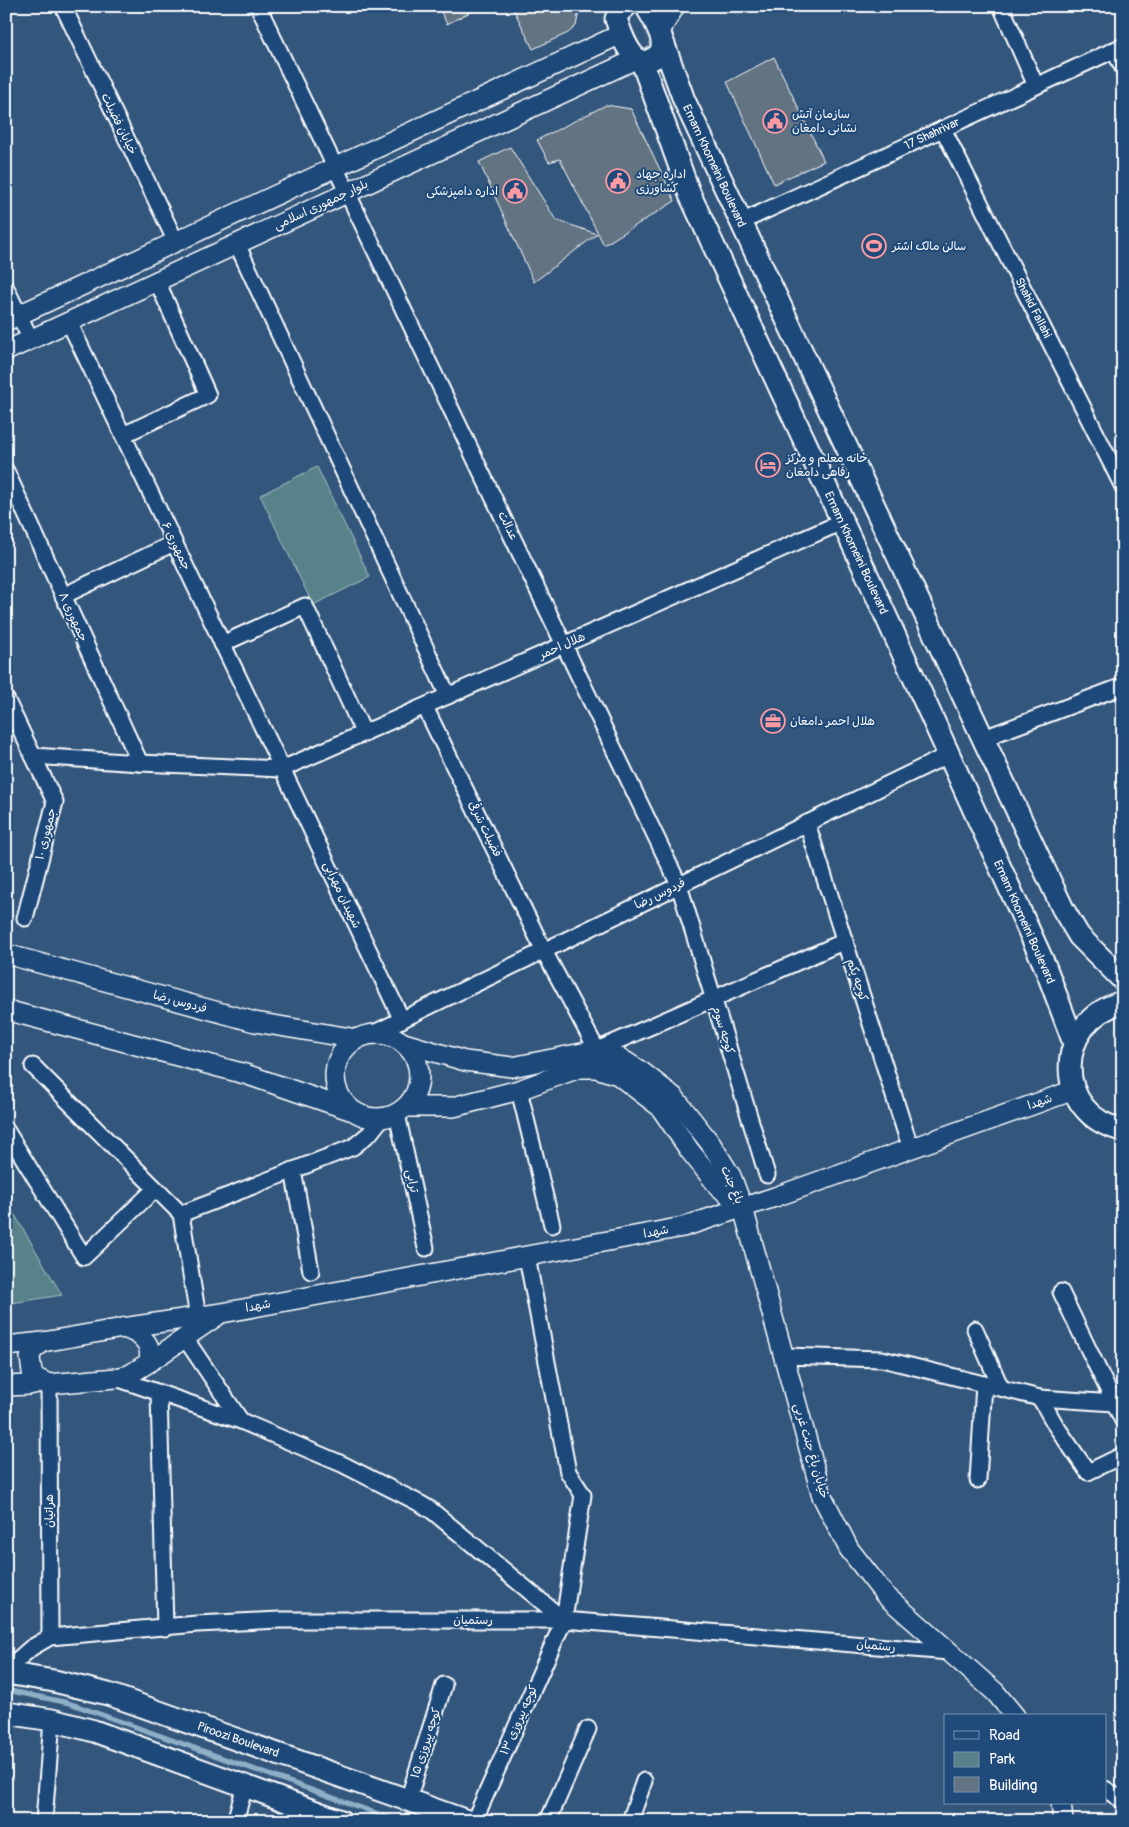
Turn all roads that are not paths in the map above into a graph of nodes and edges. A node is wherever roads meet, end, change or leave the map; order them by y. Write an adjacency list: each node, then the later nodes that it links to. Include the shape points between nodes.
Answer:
1 (63, 6): 16 (street, خیابان فضیلت)
2 (258, 6): 13 (street, عدالت)
3 (646, 6): 7 (main road, Emam Khomeini Boulevard)
4 (674, 6): 7 (street)
5 (1001, 6): 11 (street)
6 (618, 16): 9 (main road, Emam Khomeini Boulevard); 13 (street)
7 (662, 36): 9 (main road, via 660,53 656,58); 15 (main road, Emam Khomeini Boulevard, via 684,100)
8 (1119, 48): 10 (street); 11 (street, 17 Shahrivar)
9 (639, 61): 14 (street, بلوار جمهوری اسلامی); 27 (main road, Emam Khomeini Boulevard, via 690,196)
10 (1123, 68)
11 (1036, 86): 12 (street, 17 Shahrivar)
12 (943, 129): 15 (street, 17 Shahrivar); 26 (street, Shahid Fallahi)
13 (336, 168): 14 (street, عدالت); 16 (street)
14 (348, 192): 17 (street, بلوار جمهوری اسلامی); 31 (street, عدالت)
15 (741, 222): 37 (main road, Emam Khomeini Boulevard)
16 (176, 242): 20 (street)
17 (237, 244): 18 (street, بلوار جمهوری اسلامی); 33 (street)
18 (157, 281): 21 (street, بلوار جمهوری اسلامی); 24 (street, via 208,395)
19 (6, 288): 20 (street)
20 (13, 318): 22 (street)
21 (69, 322): 22 (street, بلوار جمهوری اسلامی); 24 (street, جمهوری ۶)
22 (31, 340): 23 (street, بلوار جمهوری اسلامی)
23 (6, 352)
24 (123, 435): 28 (street, جمهوری ۶)
25 (6, 471): 29 (street, جمهوری ۸)
26 (1123, 487)
27 (842, 522): 31 (street, هلال احمر); 38 (main road, Emam Khomeini Boulevard)
28 (174, 543): 29 (street); 30 (street, جمهوری ۶)
29 (63, 596): 40 (street, جمهوری ۸)
30 (222, 644): 36 (street, via 305,606); 41 (street, جمهوری ۶)
31 (565, 645): 33 (street, هلال احمر); 43 (street, عدالت)
32 (1123, 686): 37 (street)
33 (448, 696): 35 (street, هلال احمر)
34 (6, 699): 39 (street, جمهوری ۱۰)
35 (425, 706): 36 (street, هلال احمر); 46 (street, فضیلت شرقی)
36 (364, 734): 41 (street, هلال احمر)
37 (984, 738): 48 (main road, Emam Khomeini Boulevard, via 1071,924)
38 (948, 755): 42 (street, فردوس رضا); 55 (main road, Emam Khomeini Boulevard, via 1045,966)
39 (33, 756): 40 (street); 44 (street, جمهوری ۱۰, via 55,802)
40 (140, 763): 41 (street)
41 (282, 769): 52 (street, شهیدان مهرابی)
42 (807, 823): 43 (street, فردوس رضا); 45 (street, کوچه یکم)
43 (679, 885): 46 (street, فردوس رضا); 49 (street, کوچه سوم)
44 (25, 918)
45 (845, 941): 49 (street); 64 (street, کوچه یکم)
46 (544, 951): 52 (street, فردوس رضا); 56 (street, فضیلت شرقی)
47 (6, 954): 53 (street, فردوس رضا, via 255,1022)
48 (1123, 980)
49 (714, 998): 56 (street); 66 (street, کوچه سوم)
50 (1123, 1002): 55 (main road, via 1110,1005 1094,1015)
51 (6, 1010): 60 (street, via 245,1074)
52 (402, 1020): 53 (street, فردوس رضا)
53 (364, 1036): 54 (street, via 389,1035); 60 (street, via 344,1050 336,1065 334,1081)
54 (404, 1043): 56 (street, via 465,1062 512,1067); 61 (street, via 418,1067 419,1082 415,1096)
55 (1074, 1043): 59 (main road, via 1070,1059)
56 (597, 1050): 68 (street, باغ جنت, via 620,1058 674,1097 711,1144 731,1176)
57 (33, 1066): 67 (street)
58 (519, 1090): 61 (street, باغ جنت, via 453,1107); 68 (street, باغ جنت, via 579,1068 596,1068 618,1075 660,1108 718,1186); 70 (street)
59 (1074, 1090): 63 (main road, via 1092,1116); 68 (street, شهدا)
60 (350, 1110): 61 (street, via 365,1117)
61 (395, 1113): 65 (street, via 353,1147); 71 (street, ترابی)
62 (6, 1130): 67 (street, via 84,1256)
63 (1123, 1130)
64 (907, 1136)
65 (293, 1170): 69 (street); 73 (street)
66 (767, 1175)
67 (155, 1189): 69 (street)
68 (743, 1208): 72 (street, شهدا, via 683,1227); 82 (street, خیابان باغ جنت غربی)
69 (181, 1214): 76 (street)
70 (552, 1226)
71 (426, 1248)
72 (527, 1257): 75 (street, شهدا); 96 (street, کوچه پیروزی ۱۳, via 568,1472 583,1495)
73 (311, 1271)
74 (1061, 1292): 91 (street)
75 (222, 1313): 76 (street, شهدا); 79 (street, شهدا)
76 (198, 1316): 77 (street, شهدا)
77 (123, 1328): 80 (street, شهدا); 83 (street, via 146,1342 150,1353)
78 (975, 1329): 88 (street)
79 (185, 1338): 83 (street, شهدا); 92 (street)
80 (42, 1342): 81 (street); 85 (street, via 32,1351 30,1358 32,1372)
81 (6, 1346)
82 (784, 1356): 86 (street, via 882,1360); 99 (street, خیابان باغ جنت غربی, via 822,1496 849,1549 885,1596)
83 (148, 1363): 84 (street, شهدا, via 129,1375)
84 (116, 1378): 85 (street, شهدا); 89 (street)
85 (45, 1383): 87 (street); 98 (street, هراتیان)
86 (984, 1384): 88 (street); 95 (street)
87 (6, 1386)
88 (1001, 1388): 90 (street)
89 (159, 1393): 92 (street); 97 (street)
90 (1040, 1398): 91 (street); 94 (street, via 1088,1472)
91 (1114, 1403): 93 (street)
92 (241, 1421): 96 (street, via 342,1464 431,1510)
93 (1123, 1421)
94 (1123, 1455)
95 (978, 1480)
96 (564, 1620): 97 (street, رستمیان, via 280,1620); 99 (street, رستمیان); 116 (street, کوچه پیروزی ۱۳)
97 (164, 1628): 98 (street, رستمیان)
98 (50, 1638): 100 (street, رستمیان, via 32,1648)
99 (949, 1652): 103 (street, خیابان باغ جنت غربی, via 995,1692)
100 (6, 1671): 109 (main road, Piroozi Boulevard, via 108,1694)
101 (444, 1685): 109 (street, کوچه پیروزی ۱۵)
102 (6, 1712): 104 (main road)
103 (1013, 1714)
104 (52, 1720): 107 (main road, via 94,1731); 113 (street)
105 (588, 1729): 117 (street)
106 (644, 1781): 118 (street)
107 (246, 1786): 112 (main road); 114 (street)
108 (1106, 1790): 110 (street)
109 (408, 1800): 115 (main road, Piroozi Boulevard)
110 (1123, 1801)
111 (1061, 1804): 119 (street)
112 (334, 1820)
113 (44, 1821)
114 (235, 1821)
115 (467, 1821)
116 (474, 1821)
117 (548, 1821)
118 (630, 1821)
119 (1063, 1821)

